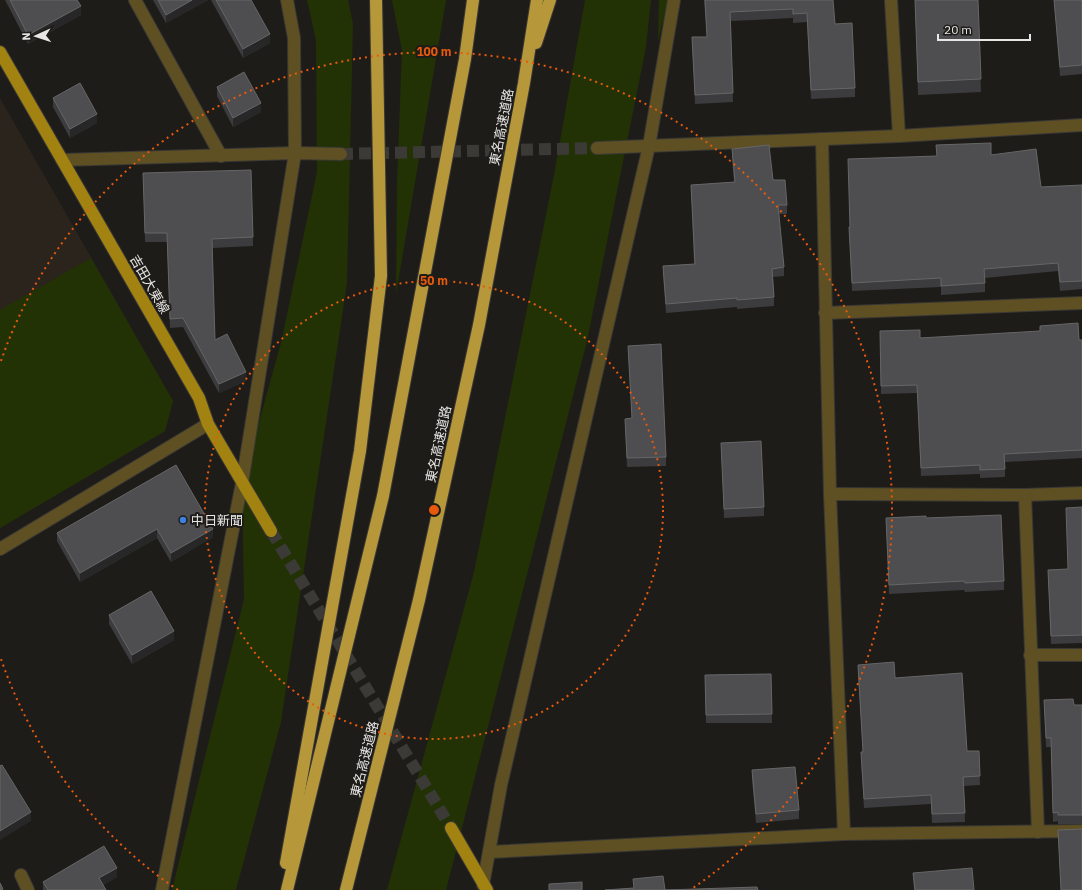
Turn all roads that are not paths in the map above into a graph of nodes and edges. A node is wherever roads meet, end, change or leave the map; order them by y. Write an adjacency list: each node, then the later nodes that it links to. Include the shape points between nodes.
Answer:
1 (135, 0): 18 (street)
2 (287, 0): 16 (street, via 294,38)
3 (376, 0): 40 (highway, via 381,276 360,451)
4 (473, 0): 41 (highway, via 465,59 383,496)
5 (537, 0): 10 (highway, 東名高速道路)
6 (550, 0): 10 (highway)
7 (674, 0): 14 (street)
8 (891, 0): 12 (street)
9 (0, 52): 19 (main road, 吉田大東線)
10 (524, 83): 42 (highway, 東名高速道路, via 479,325 424,577)
11 (1082, 125): 12 (street)
12 (899, 136): 13 (street)
13 (822, 139): 14 (street); 21 (street)
14 (649, 146): 15 (street); 35 (street, via 501,785)
15 (597, 148)
16 (295, 153): 17 (street); 18 (street); 23 (street)
17 (341, 154)
18 (221, 156): 19 (street)
19 (62, 160): 22 (main road, 吉田大東線, via 199,398)
20 (1082, 303): 21 (street)
21 (825, 312): 25 (street)
22 (208, 424): 23 (main road, 吉田大東線); 28 (street)
23 (242, 483): 27 (main road, 吉田大東線); 39 (street)
24 (1082, 493): 26 (street)
25 (830, 494): 26 (street); 34 (street)
26 (1025, 495): 29 (street)
27 (271, 531)
28 (0, 549)
29 (1030, 655): 30 (street); 33 (street)
30 (1082, 655)
31 (451, 828): 37 (main road)
32 (1082, 831): 33 (street)
33 (1038, 832): 34 (street)
34 (844, 834): 35 (street)
35 (489, 852): 37 (street)
36 (21, 875): 38 (street)
37 (485, 887)
38 (28, 890)
39 (162, 890)
40 (281, 890)
41 (287, 890)
42 (346, 890)

